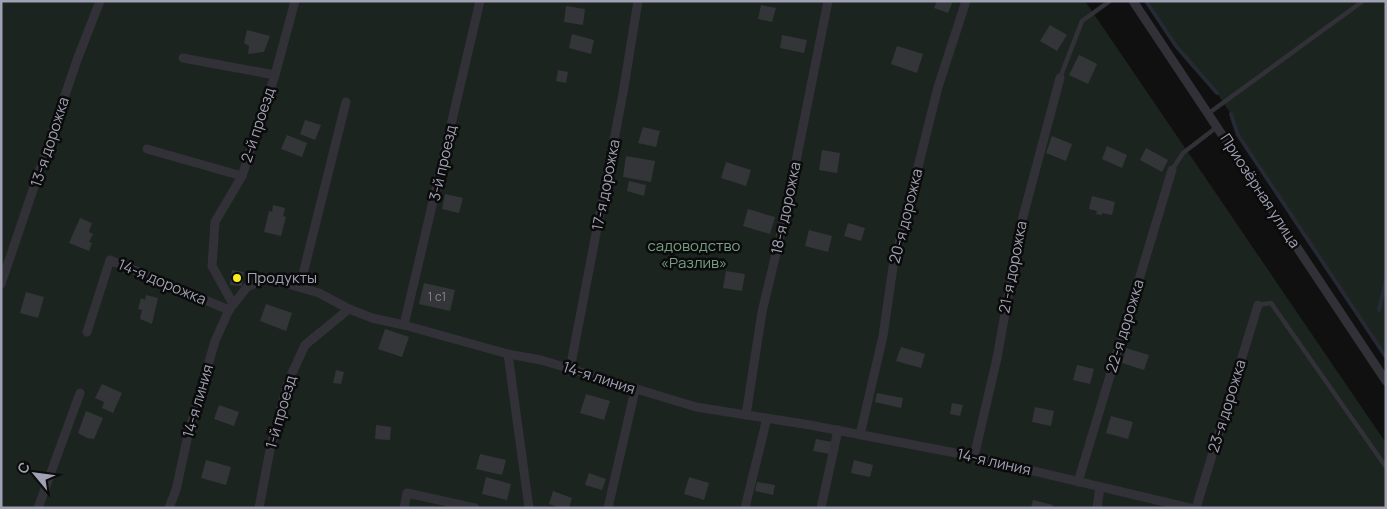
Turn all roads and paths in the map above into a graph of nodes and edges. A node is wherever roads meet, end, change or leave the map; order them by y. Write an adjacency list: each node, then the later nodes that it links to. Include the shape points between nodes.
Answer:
1 (100, 1): 19 (street, 13-я дорожка)
2 (295, 1): 11 (street, 2-й проезд)
3 (480, 1): 24 (street, 3-й проезд)
4 (638, 1): 27 (street, 17-я дорожка, via 624,93)
5 (828, 1): 31 (street, 18-я дорожка, via 785,216 762,312)
6 (966, 1): 34 (street, 20-я дорожка, via 938,87 893,268 883,336)
7 (1110, 1): 12 (lane, via 1082,21)
8 (1134, 1): 14 (street, Приозёрная улица)
9 (1363, 1): 14 (lane)
10 (183, 58): 11 (street, 2-й проезд)
11 (275, 74): 18 (street, 2-й проезд)
12 (1060, 78): 35 (street, 21-я дорожка, via 1021,224 997,358)
13 (346, 102): 20 (street)
14 (1209, 113): 15 (street, Приозёрная улица)
15 (1218, 126): 17 (lane, via 1183,154); 28 (street, Приозёрная улица)
16 (147, 149): 18 (street, 2-й проезд)
17 (1172, 170): 37 (street, 22-я дорожка)
18 (242, 176): 22 (street, 2-й проезд, via 215,222 212,257 212,266)
19 (1, 284)
20 (300, 286): 22 (street, 14-я линия, via 267,278 246,287); 23 (street, 14-я линия)
21 (1258, 305): 36 (lane, via 1271,303); 50 (street, 23-я дорожка)
22 (231, 307): 25 (street, 14-я дорожка, via 110,260); 40 (street, 14-я линия, via 215,341)
23 (349, 309): 24 (street, 14-я линия, via 372,318); 41 (street, 1-й проезд, via 305,345 288,382)
24 (404, 324): 26 (street, 14-я линия)
25 (86, 332)
26 (508, 354): 27 (street, 14-я линия); 44 (street)
27 (570, 368): 29 (street, 14-я линия)
28 (1386, 381)
29 (635, 390): 31 (street, 14-я линия, via 696,407); 45 (street)
30 (80, 393): 39 (street)
31 (746, 415): 32 (street, 14-я линия)
32 (767, 418): 33 (street, 14-я линия); 46 (street)
33 (838, 430): 34 (street, 14-я линия); 47 (street)
34 (860, 435): 35 (street, 14-я линия)
35 (974, 457): 37 (street, 14-я линия)
36 (1386, 467)
37 (1078, 482): 38 (street, 14-я линия)
38 (1100, 487): 48 (street); 49 (street, 14-я линия)
39 (38, 508)
40 (169, 508)
41 (259, 508)
42 (404, 508): 43 (street, via 407,493)
43 (475, 508)
44 (529, 508)
45 (608, 508)
46 (745, 508)
47 (821, 508)
48 (1097, 508)
49 (1190, 508)
50 (1196, 508)

